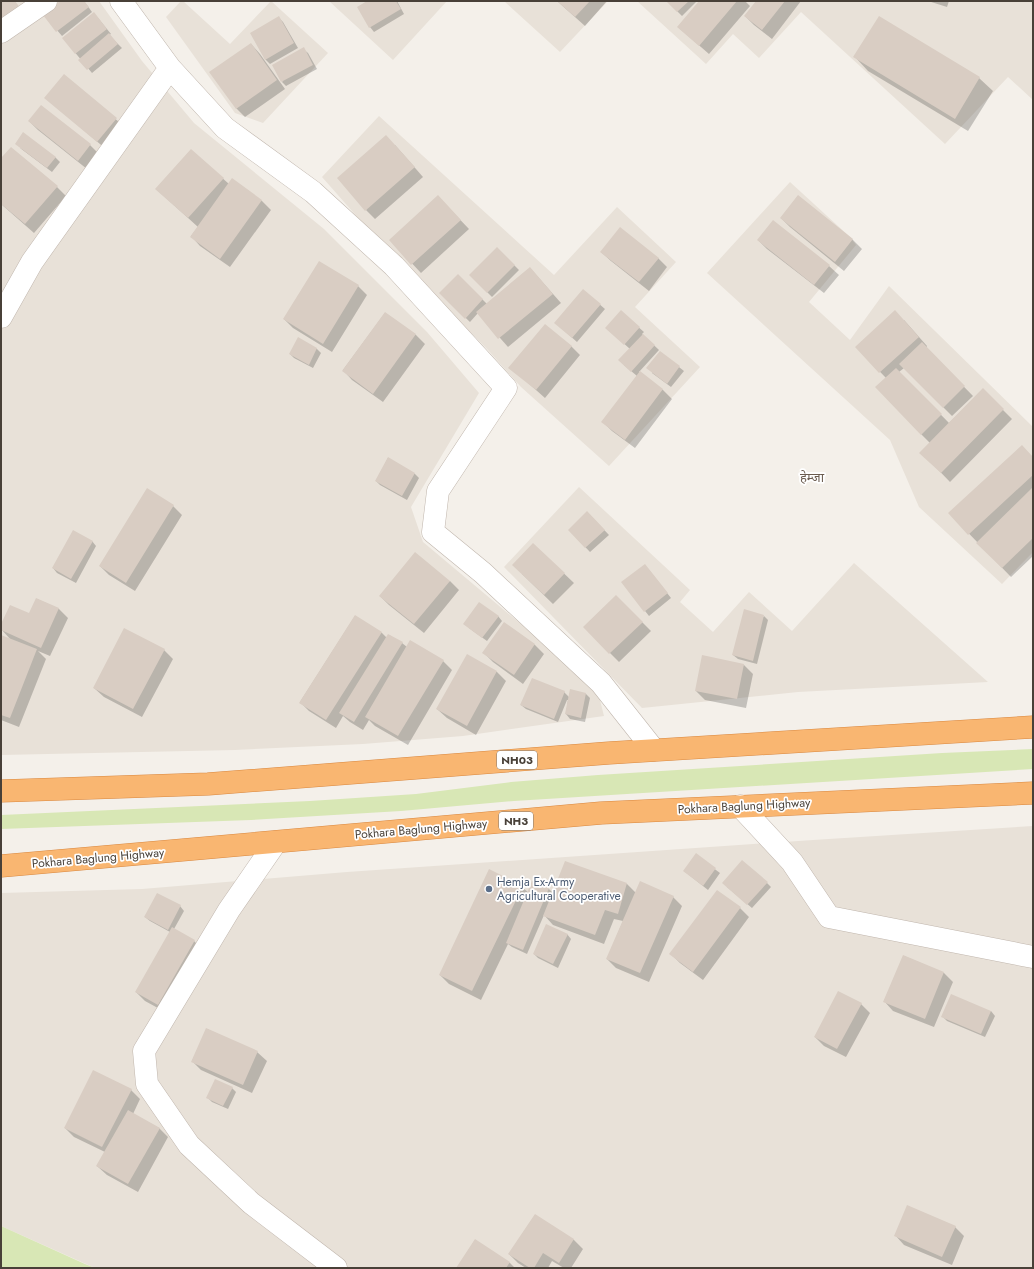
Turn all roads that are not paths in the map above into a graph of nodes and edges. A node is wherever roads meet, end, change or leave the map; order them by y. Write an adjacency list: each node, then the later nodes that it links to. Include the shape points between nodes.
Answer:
1 (46, 1): 3 (street)
2 (121, 1): 4 (street)
3 (1, 32)
4 (170, 68): 5 (street, via 32,262); 7 (street, via 225,128 313,192 394,266 506,388 438,491 433,532 483,573 601,683)
5 (1, 317)
6 (1033, 727): 7 (highway, NH03)
7 (654, 750): 8 (highway, NH03, via 208,784)
8 (1, 791)
9 (1033, 793): 10 (highway, Pokhara Baglung Highway / NH3)
10 (740, 806): 11 (highway, Pokhara Baglung Highway / NH3, via 601,813); 13 (street, via 792,862 830,917)
11 (276, 842): 12 (highway, Pokhara Baglung Highway / NH3); 14 (street, via 229,910 144,1051 147,1084 189,1145 251,1203)
12 (1, 866)
13 (1033, 957)
14 (336, 1268)

